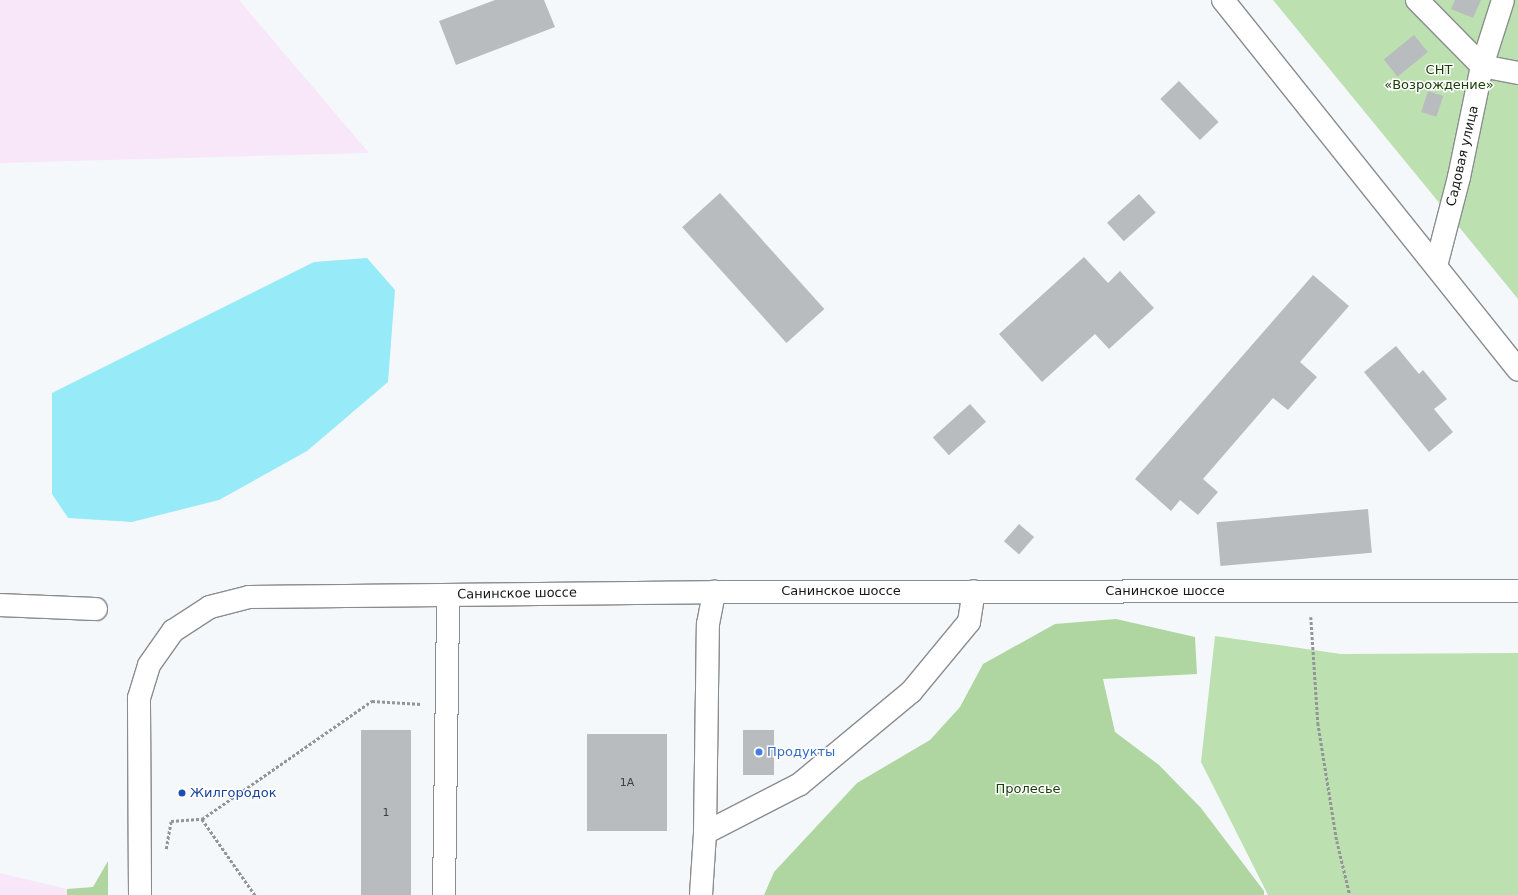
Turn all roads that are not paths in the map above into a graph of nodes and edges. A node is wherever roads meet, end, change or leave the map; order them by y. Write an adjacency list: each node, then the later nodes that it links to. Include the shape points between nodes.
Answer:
1 (1223, 0): 6 (street)
2 (1417, 0): 4 (street)
3 (1503, 0): 4 (street, Садовая улица)
4 (1482, 66): 5 (street); 6 (street, Садовая улица, via 1459,177)
5 (1518, 72)
6 (1436, 266): 7 (street)
7 (1518, 370)
8 (974, 591): 9 (street, Санинское шоссе); 10 (street, Санинское шоссе); 14 (street, via 969,622 911,692 800,784)
9 (1518, 591)
10 (714, 592): 11 (street, Санинское шоссе); 14 (street, via 708,624)
11 (448, 595): 15 (street, Санинское шоссе, via 249,598 210,606 173,631 150,665 139,698); 16 (street)
12 (0, 605): 13 (street)
13 (96, 609)
14 (705, 833): 17 (street)
15 (140, 895)
16 (444, 895)
17 (701, 895)

